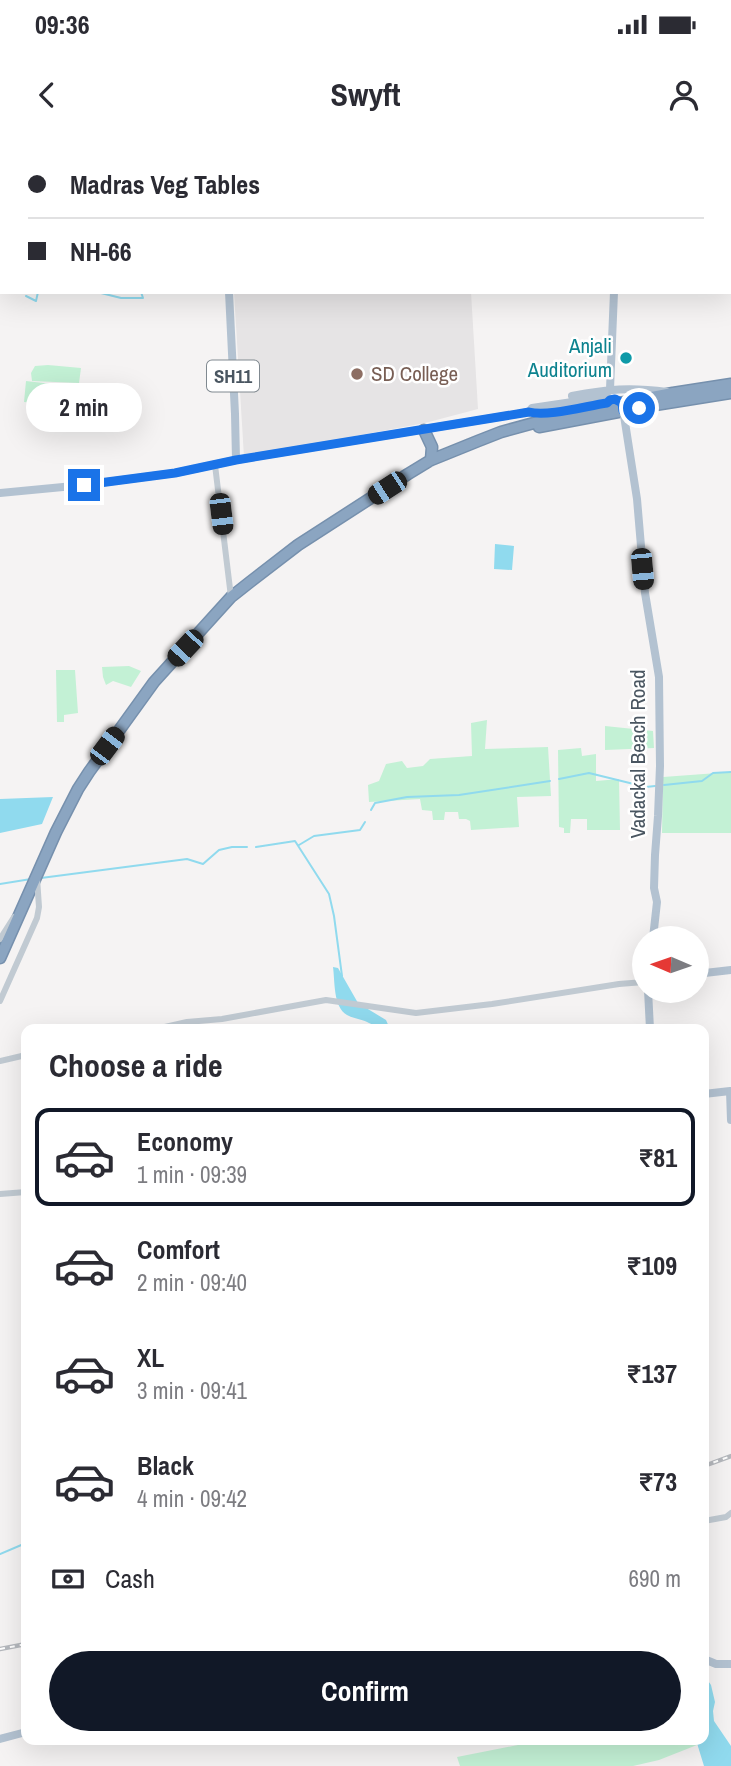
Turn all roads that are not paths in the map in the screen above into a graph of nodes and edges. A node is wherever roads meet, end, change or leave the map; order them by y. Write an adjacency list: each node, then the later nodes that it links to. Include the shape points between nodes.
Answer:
1 (229, 294): 12 (main road, SH11)
2 (614, 294): 4 (main road)
3 (731, 384): 5 (highway)
4 (610, 390): 5 (main road); 8 (main road, via 569,396)
5 (673, 393): 9 (highway)
6 (731, 393): 9 (highway)
7 (610, 400): 8 (main road); 9 (main road); 10 (main road)
8 (554, 404): 10 (main road)
9 (623, 407): 13 (highway, via 520,426); 15 (highway, via 527,430); 20 (main road, Vadackal Beach Road, via 659,677)
10 (529, 412): 11 (main road)
11 (424, 430): 12 (main road); 13 (highway, via 432,447)
12 (236, 460): 14 (main road)
13 (431, 460): 15 (highway)
14 (215, 465): 16 (main road); 17 (street)
15 (408, 474): 17 (highway, via 298,545)
16 (0, 493)
17 (231, 597): 18 (highway, via 154,682 101,754 78,789)
18 (37, 875): 19 (highway); 26 (street, via 37,918)
19 (22, 906): 21 (street); 22 (highway)
20 (654, 926)
21 (0, 939)
22 (0, 958)
23 (731, 970): 24 (main road)
24 (709, 973)
25 (632, 983): 28 (street, via 416,1013 326,1000)
26 (0, 1001)
27 (649, 1003): 29 (main road)
28 (178, 1024)
29 (650, 1024)
30 (21, 1056): 31 (street)
31 (0, 1061)
32 (709, 1093): 33 (main road, via 730,1091)
33 (731, 1120)
34 (21, 1192): 35 (street)
35 (0, 1194)
36 (731, 1513): 37 (street)
37 (709, 1520)
38 (709, 1661): 39 (main road)
39 (731, 1664)
40 (21, 1734): 41 (main road)
41 (0, 1740)

